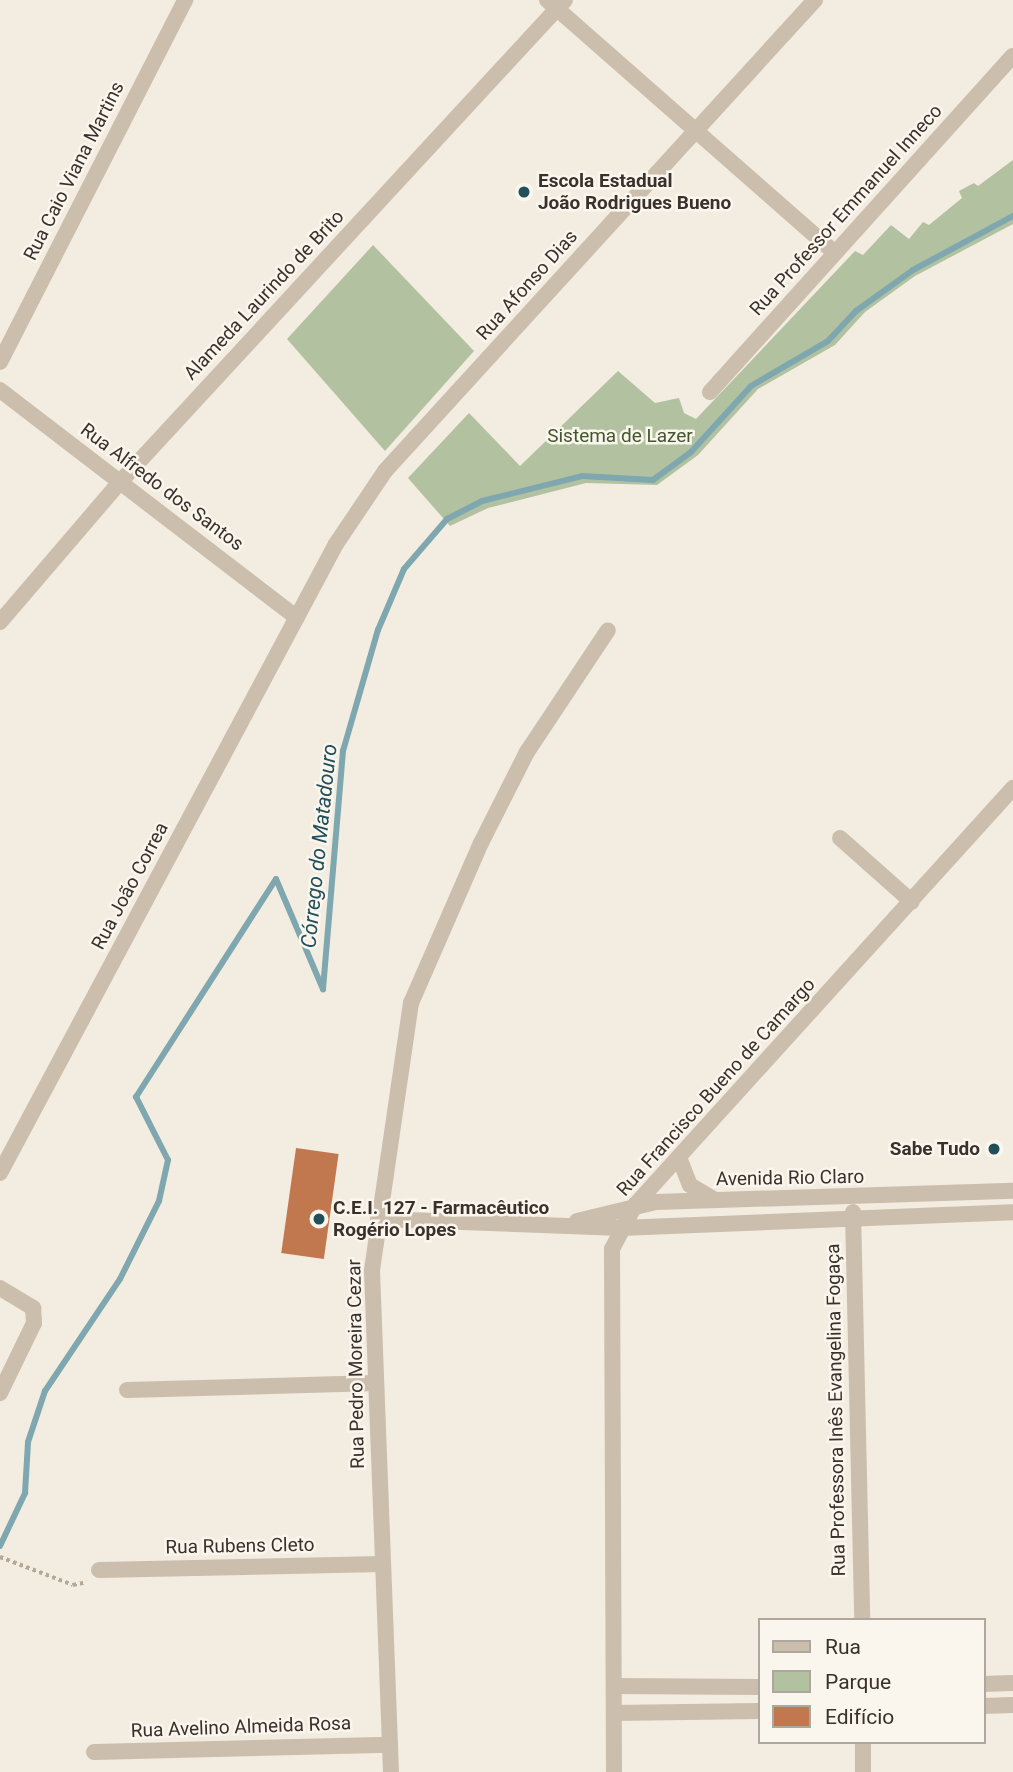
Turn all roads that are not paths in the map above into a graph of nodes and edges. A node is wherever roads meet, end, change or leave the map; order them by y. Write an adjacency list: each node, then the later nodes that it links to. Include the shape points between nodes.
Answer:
1 (185, 0): 7 (street, Rua Caio Viana Martins)
2 (815, 0): 5 (street, Rua Afonso Dias)
3 (556, 3): 5 (street); 10 (street, Alameda Laurindo de Brito)
4 (1013, 56): 6 (street, Rua Professor Emmanuel Inneco)
5 (695, 132): 6 (street); 11 (street, Rua Afonso Dias, via 385,471 337,544)
6 (835, 253): 9 (street, Rua Professor Emmanuel Inneco)
7 (0, 362)
8 (0, 390): 10 (street, Rua Alfredo dos Santos)
9 (710, 392)
10 (120, 482): 11 (street, Rua Alfredo dos Santos); 12 (street, Alameda Laurindo de Brito)
11 (298, 618): 18 (street, Rua João Correa)
12 (0, 622)
13 (608, 630): 24 (street, Rua Pedro Moreira Cezar, via 527,752 481,843 411,1003)
14 (1013, 788): 16 (street, Rua Francisco Bueno de Camargo)
15 (841, 838): 16 (street)
16 (912, 902): 17 (street, Rua Francisco Bueno de Camargo)
17 (679, 1157): 21 (street, via 690,1185); 22 (street, Rua Francisco Bueno de Camargo)
18 (0, 1173)
19 (1013, 1191): 20 (street, Avenida Rio Claro)
20 (853, 1199): 21 (street, Avenida Rio Claro); 25 (street, Rua Professora Inês Evangelina Fogaça)
21 (715, 1200): 22 (street, Avenida Rio Claro)
22 (635, 1205): 26 (street, Avenida Rio Claro); 27 (street, Rua Francisco Bueno de Camargo)
23 (1013, 1212): 25 (street, Avenida Rio Claro)
24 (378, 1219): 26 (street, Avenida Rio Claro); 29 (street, Rua Pedro Moreira Cezar, via 372,1270)
25 (853, 1220): 27 (street, Avenida Rio Claro); 34 (street, Rua Professora Inês Evangelina Fogaça)
26 (571, 1223): 27 (street, Avenida Rio Claro)
27 (621, 1228): 37 (street, Rua Francisco Bueno de Camargo, via 612,1249)
28 (0, 1288): 31 (street, via 33,1308 34,1323)
29 (376, 1384): 30 (street); 32 (street, Rua Pedro Moreira Cezar)
30 (127, 1390)
31 (0, 1393)
32 (383, 1564): 33 (street, Rua Rubens Cleto); 44 (street, Rua Pedro Moreira Cezar)
33 (99, 1570)
34 (862, 1618)
35 (1013, 1683): 36 (street)
36 (985, 1684)
37 (614, 1686): 38 (street); 42 (street, Rua Francisco Bueno de Camargo)
38 (758, 1687)
39 (1013, 1704): 40 (street)
40 (985, 1706)
41 (758, 1711): 42 (street)
42 (614, 1713): 47 (street, Rua Francisco Bueno de Camargo)
43 (863, 1744): 48 (street)
44 (390, 1745): 45 (street, Rua Avelino Almeida Rosa); 46 (street, Rua Pedro Moreira Cezar)
45 (94, 1752)
46 (391, 1772)
47 (614, 1772)
48 (863, 1772)

